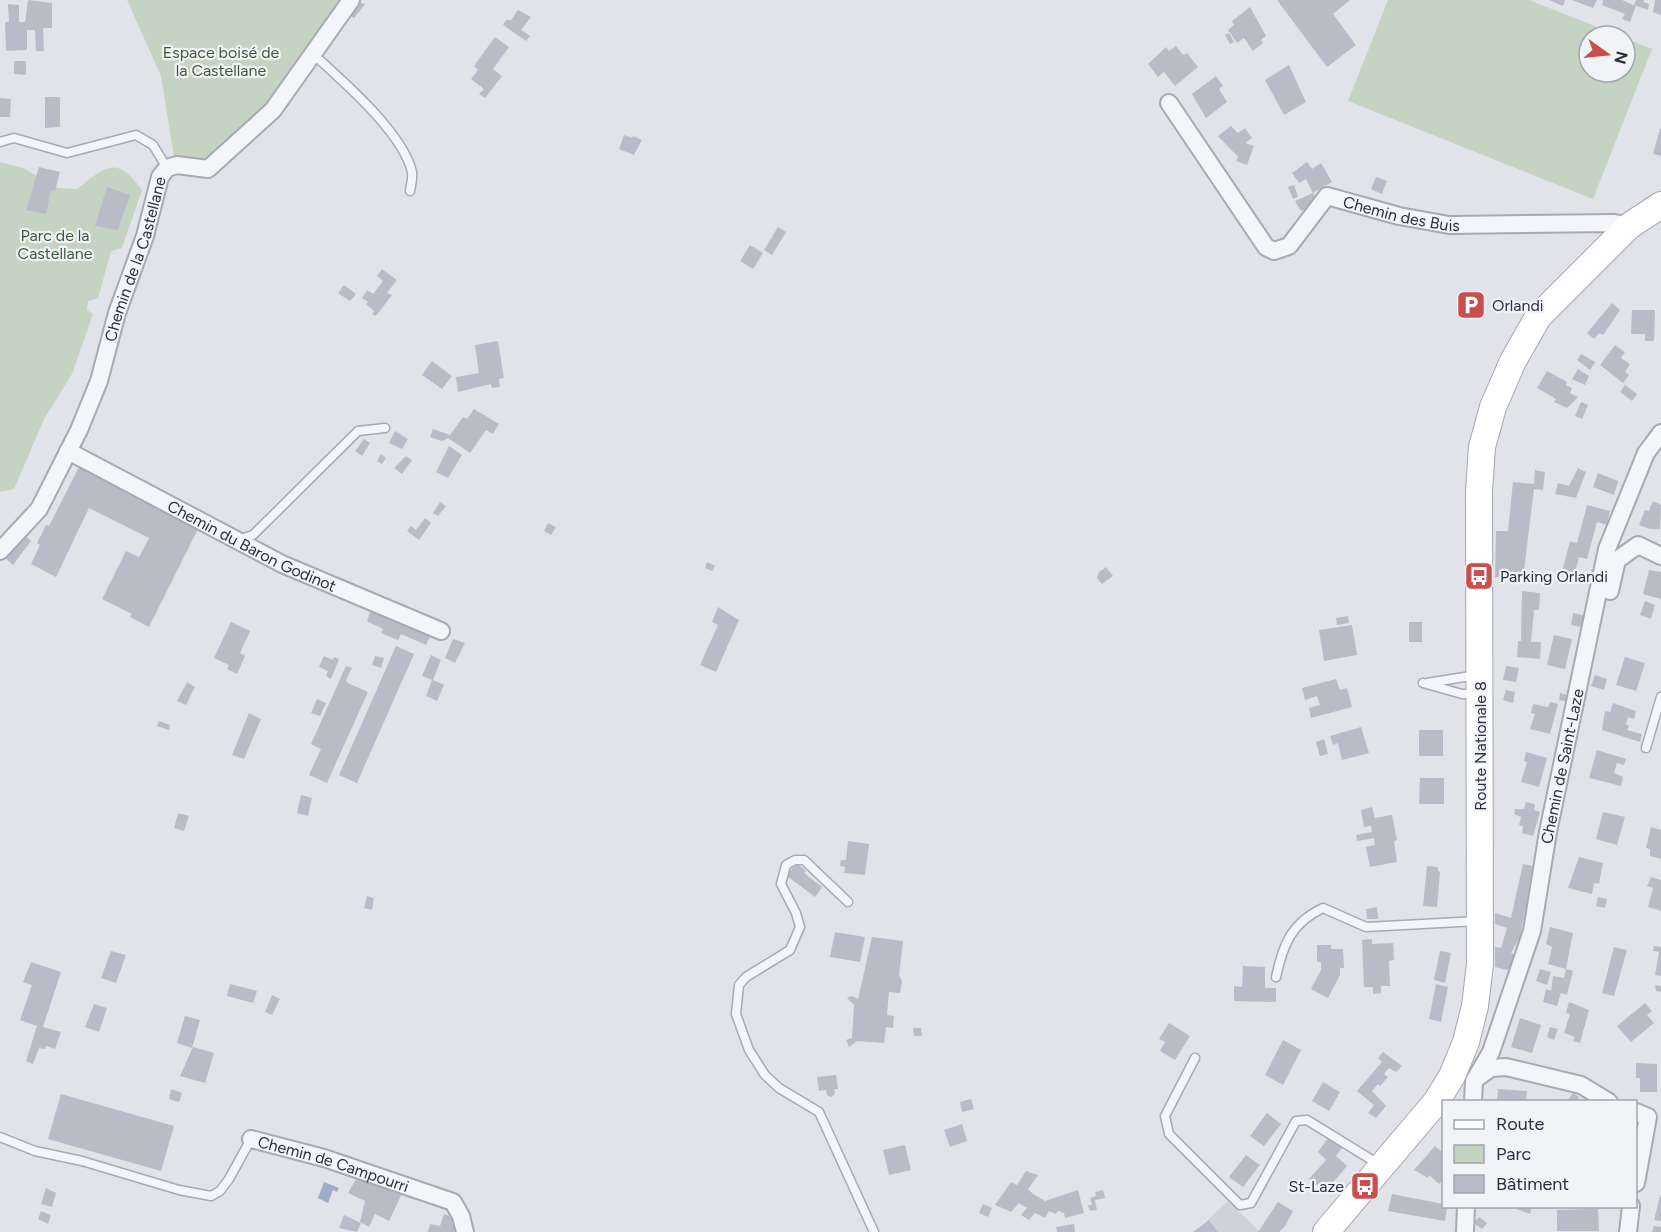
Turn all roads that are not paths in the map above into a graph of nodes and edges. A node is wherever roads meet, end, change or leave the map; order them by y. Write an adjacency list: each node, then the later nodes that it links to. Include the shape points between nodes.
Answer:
1 (351, 0): 2 (street, Chemin de la Castellane)
2 (313, 54): 5 (street, Chemin de la Castellane, via 273,110 208,169 177,165); 6 (lane, via 387,126 413,174)
3 (1169, 103): 9 (street, Chemin des Buis, via 1266,247 1274,251 1289,246 1327,196 1449,225)
4 (0, 142): 5 (lane, via 14,138 67,153 136,135 153,145)
5 (167, 168): 13 (street, Chemin de la Castellane, via 160,177 99,381)
6 (411, 191)
7 (1661, 206): 9 (main road, Route Nationale 8)
8 (1661, 225): 10 (main road, Route Nationale 8)
9 (1629, 226): 10 (main road, Route Nationale 8)
10 (1606, 251): 19 (main road, Route Nationale 8, via 1538,317 1493,407 1482,447 1479,492)
11 (385, 428): 14 (lane, via 358,430 253,534)
12 (1661, 433): 18 (street, Chemin de Saint-Laze, via 1646,453 1607,549)
13 (68, 451): 14 (street, Chemin du Baron Godinot); 15 (street, Chemin de la Castellane, via 39,509)
14 (237, 540): 17 (street, Chemin du Baron Godinot, via 282,564)
15 (0, 551)
16 (1661, 556): 18 (street, via 1638,545 1617,560 1599,641)
17 (441, 631)
18 (1581, 677): 26 (street, Chemin de Saint-Laze, via 1548,832 1532,931 1491,1052)
19 (1480, 685): 19 (lane, via 1423,683 1462,694); 23 (main road, Route Nationale 8)
20 (1661, 698): 21 (lane)
21 (1646, 748)
22 (848, 902): 37 (lane, via 804,860 786,865 781,884 800,927 790,950 746,977 739,986 736,1014 749,1050 765,1075 819,1112)
23 (1479, 921): 24 (lane, via 1365,927 1323,908 1306,916 1292,932); 26 (main road, Route Nationale 8, via 1480,964)
24 (1276, 977)
25 (1196, 1058): 32 (lane, via 1165,1116 1165,1126 1168,1134 1240,1205 1251,1203 1296,1121 1307,1120)
26 (1463, 1078): 27 (street); 28 (street, via 1506,1066 1581,1085); 32 (main road, Route Nationale 8, via 1436,1102)
27 (1473, 1100)
28 (1607, 1100)
29 (1648, 1116): 33 (street)
30 (0, 1137): 31 (lane, Chemin de Campourri, via 35,1151 211,1196 229,1179)
31 (251, 1139): 36 (street, Chemin de Campourri, via 324,1158 453,1203)
32 (1382, 1167): 38 (main road, Route Nationale 8)
33 (1637, 1173)
34 (1466, 1208): 39 (street)
35 (1631, 1208): 40 (street)
36 (465, 1232)
37 (874, 1232)
38 (1326, 1232)
39 (1465, 1232)
40 (1628, 1232)

